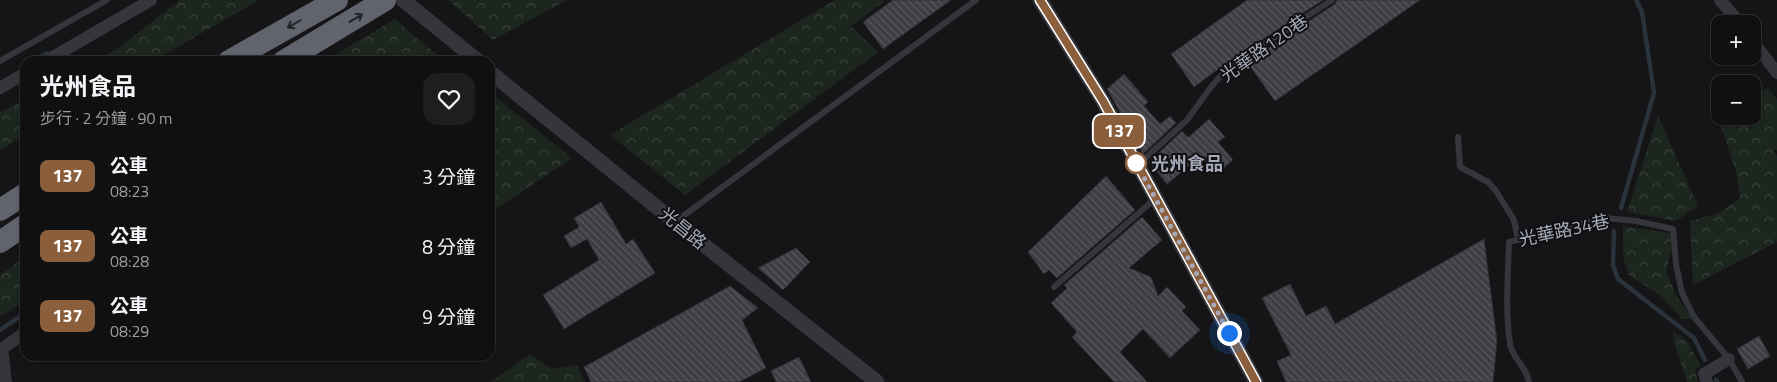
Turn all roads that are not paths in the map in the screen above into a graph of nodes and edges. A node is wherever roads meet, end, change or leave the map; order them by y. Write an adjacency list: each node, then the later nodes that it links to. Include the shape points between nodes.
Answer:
1 (107, 0): 16 (lane)
2 (151, 0): 12 (street)
3 (337, 0): 13 (highway, one-way to 13)
4 (385, 0): 14 (highway, one-way to 4)
5 (404, 0): 15 (street)
6 (976, 0): 28 (lane)
7 (1040, 0): 22 (street, via 1103,101)
8 (1332, 0): 22 (lane, 光華路120巷, via 1228,68 1187,120)
9 (1720, 0): 10 (street)
10 (1733, 15)
11 (1761, 52): 17 (street)
12 (55, 56)
13 (238, 56)
14 (292, 56)
15 (472, 56)
16 (0, 61)
17 (1777, 73)
18 (20, 76): 20 (street)
19 (495, 76): 28 (street, 光昌路)
20 (0, 88)
21 (1458, 137): 30 (lane, via 1460,167 1488,182 1496,191 1514,220)
22 (1138, 165): 25 (street)
23 (20, 196): 26 (highway)
24 (20, 197): 27 (highway)
25 (1156, 198): 32 (lane); 38 (street)
26 (0, 206)
27 (0, 210)
28 (675, 222): 37 (street, 光昌路)
29 (20, 228): 31 (highway)
30 (1518, 240): 35 (lane, 光華路34巷, via 1605,218 1673,229 1682,293 1694,317); 39 (lane, 光華路34巷, via 1510,242 1507,287 1510,346 1528,374)
31 (0, 242)
32 (1054, 287)
33 (20, 336): 34 (street, via 2,349)
34 (1, 356): 36 (street)
35 (1729, 359): 40 (street, via 1704,374); 41 (lane)
36 (6, 382)
37 (877, 382)
38 (1256, 382)
39 (1528, 382)
40 (1707, 382)
41 (1742, 382)

